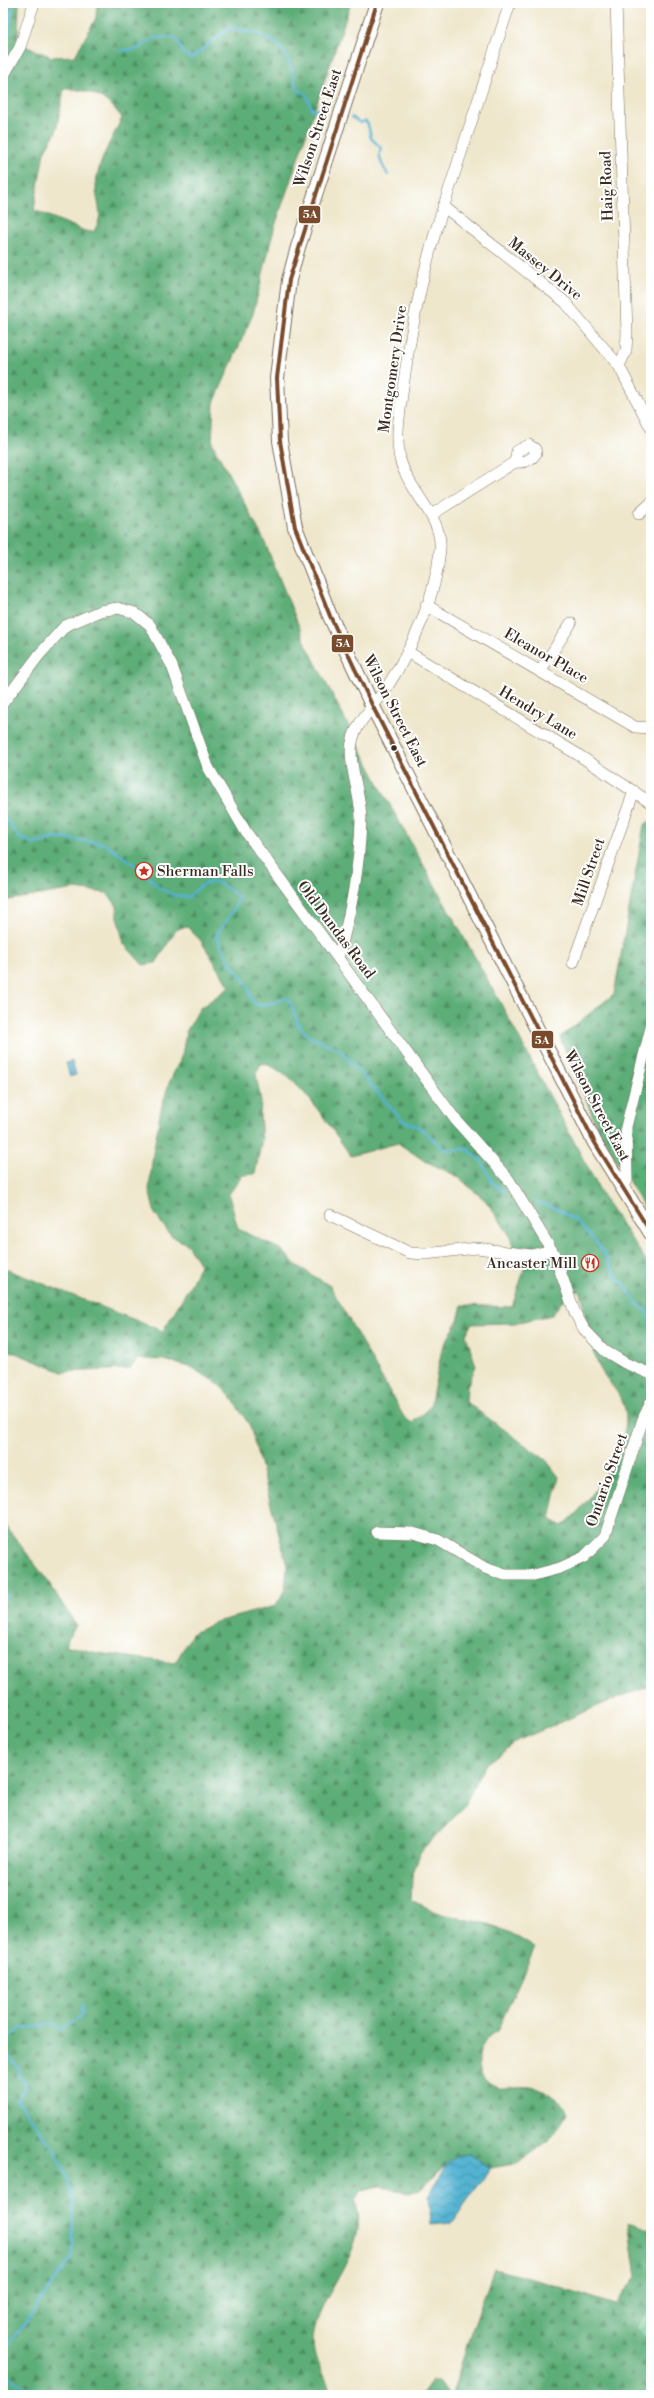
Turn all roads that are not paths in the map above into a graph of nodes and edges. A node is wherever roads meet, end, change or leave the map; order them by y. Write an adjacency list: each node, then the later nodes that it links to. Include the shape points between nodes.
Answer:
1 (34, 3): 5 (street, via 20,47)
2 (377, 3): 18 (main road, Wilson Street East, via 289,280 277,378 280,441 296,527 330,616)
3 (510, 3): 6 (street, Montgomery Drive)
4 (616, 3): 7 (street, Haig Road, via 627,333 626,351)
5 (3, 77)
6 (443, 206): 7 (street, Massey Drive, via 565,302); 12 (street, Montgomery Drive, via 425,268 412,329 398,440 400,460)
7 (619, 366): 8 (street, Massey Drive)
8 (651, 428)
9 (515, 462): 12 (street)
10 (651, 504): 11 (street)
11 (639, 514)
12 (431, 515): 13 (street, Montgomery Drive, via 437,526 440,546 438,565)
13 (426, 605): 15 (street, Montgomery Drive); 16 (street, Eleanor Place)
14 (571, 623): 16 (street)
15 (408, 652): 18 (street, Montgomery Drive); 20 (street, Hendry Lane)
16 (541, 670): 19 (street, Eleanor Place, via 635,727)
17 (3, 703): 22 (street, Old Dundas Road, via 39,655 65,626 100,611 118,608 135,613 150,625 169,660 208,767 225,797 246,832)
18 (373, 706): 22 (street, Montgomery Drive, via 352,740 361,816 358,862); 25 (main road, Wilson Street East, via 595,1143)
19 (651, 728)
20 (634, 791): 21 (street, Hendry Lane); 23 (street, Mill Street)
21 (651, 803)
22 (338, 958): 28 (street, Old Dundas Road, via 455,1119 509,1180)
23 (573, 963)
24 (651, 1027): 25 (street, via 626,1127 627,1181)
25 (622, 1188): 27 (main road, Wilson Street East)
26 (330, 1215): 28 (street, via 410,1253 425,1254 477,1248 531,1255)
27 (651, 1233)
28 (552, 1250): 29 (street, Old Dundas Road, via 575,1313 584,1329 605,1351)
29 (651, 1374)
30 (651, 1402): 31 (street, Ontario Street, via 643,1419 605,1536 584,1557 560,1568 534,1575 505,1575 485,1568 438,1540 413,1532)
31 (377, 1532)

